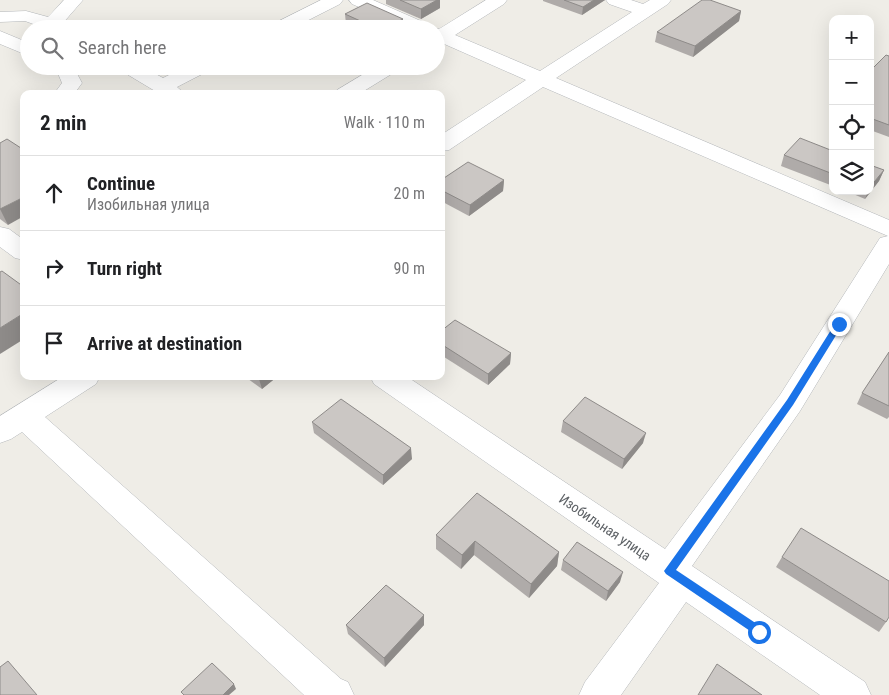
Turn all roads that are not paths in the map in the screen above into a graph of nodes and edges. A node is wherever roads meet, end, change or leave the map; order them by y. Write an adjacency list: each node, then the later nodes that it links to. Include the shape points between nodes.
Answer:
1 (74, 0): 10 (street)
2 (334, 0): 11 (street)
3 (358, 0): 12 (street)
4 (498, 0): 13 (street)
5 (615, 0): 7 (street)
6 (662, 0): 7 (street)
7 (645, 10): 21 (street)
8 (0, 18): 9 (street, via 26,16)
9 (38, 20)
10 (60, 20)
11 (295, 20)
12 (401, 20)
13 (445, 29)
14 (0, 37): 16 (street)
15 (445, 40): 21 (street)
16 (20, 46)
17 (68, 75): 22 (street, via 72,83)
18 (143, 75): 23 (street)
19 (190, 75): 23 (street)
20 (376, 75): 24 (street)
21 (540, 79): 25 (street); 26 (street)
22 (67, 90)
23 (169, 90)
24 (351, 90)
25 (445, 142)
26 (889, 229)
27 (0, 234): 29 (street)
28 (889, 244): 33 (street, via 790,403)
29 (20, 249)
30 (80, 380): 32 (street)
31 (390, 380): 33 (street, Изобильная улица)
32 (12, 424): 34 (street)
33 (676, 575): 35 (street); 36 (street, Изобильная улица)
34 (335, 695)
35 (598, 695)
36 (852, 695)

